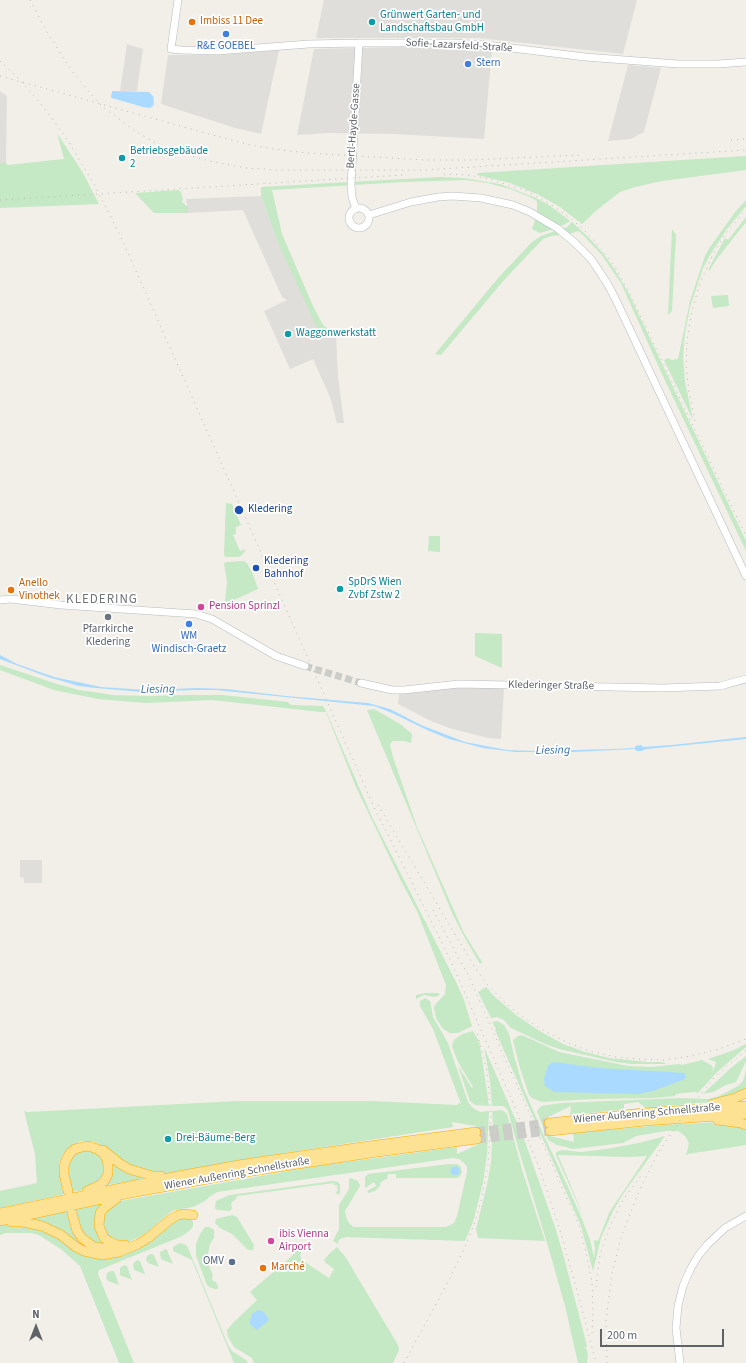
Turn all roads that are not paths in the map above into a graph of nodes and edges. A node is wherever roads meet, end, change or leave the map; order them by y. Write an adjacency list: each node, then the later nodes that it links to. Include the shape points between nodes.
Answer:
1 (178, 0): 2 (street, Sofie-Lazarsfeld-Straße, via 171,49 217,51)
2 (359, 42): 3 (street, Sofie-Lazarsfeld-Straße, via 473,44 585,57 678,64); 4 (street, Bertl-Hayde-Gasse, via 351,185)
3 (746, 62)
4 (356, 209): 5 (street, via 365,210); 5 (street, via 351,212 349,218 351,224 357,228 364,227)
5 (369, 215): 6 (street, via 438,197 481,198 504,202 530,212 574,242 591,259 615,298)
6 (746, 576)
7 (0, 600): 8 (street, via 196,614 212,620 276,656)
8 (305, 666)
9 (744, 677): 10 (street, Klederinger Straße, via 720,686 662,688 459,684 392,690)
10 (361, 683)
11 (746, 1093): 13 (highway)
12 (746, 1106): 13 (highway, Wiener Außenring Schnellstraße)
13 (696, 1110): 15 (highway, Wiener Außenring Schnellstraße, via 644,1113 549,1127)
14 (746, 1114): 15 (highway, Wiener Außenring Schnellstraße)
15 (707, 1116): 16 (highway)
16 (746, 1125)
17 (178, 1176): 18 (highway, Wiener Außenring Schnellstraße, via 292,1157 476,1135); 19 (highway, Wiener Außenring Schnellstraße); 19 (highway, via 141,1174 119,1163 100,1147 90,1143 81,1144 73,1147 63,1158 61,1167 67,1191 64,1167 66,1160 75,1149 82,1147 90,1146 97,1149 107,1159 108,1174 100,1185 87,1191)
18 (125, 1194): 24 (highway, Wiener Außenring Schnellstraße); 25 (highway, via 104,1208 100,1213 99,1226 104,1238)
19 (20, 1208): 21 (highway, Wiener Außenring Schnellstraße)
20 (194, 1212): 25 (highway, via 178,1215 148,1238)
21 (0, 1213)
22 (71, 1213): 25 (highway, via 75,1232 86,1245 102,1252)
23 (746, 1216): 26 (street, via 725,1228 708,1244 690,1270 678,1306 676,1328)
24 (0, 1222): 25 (highway, via 22,1222 42,1226 92,1254 111,1254)
25 (126, 1247)
26 (680, 1363)

